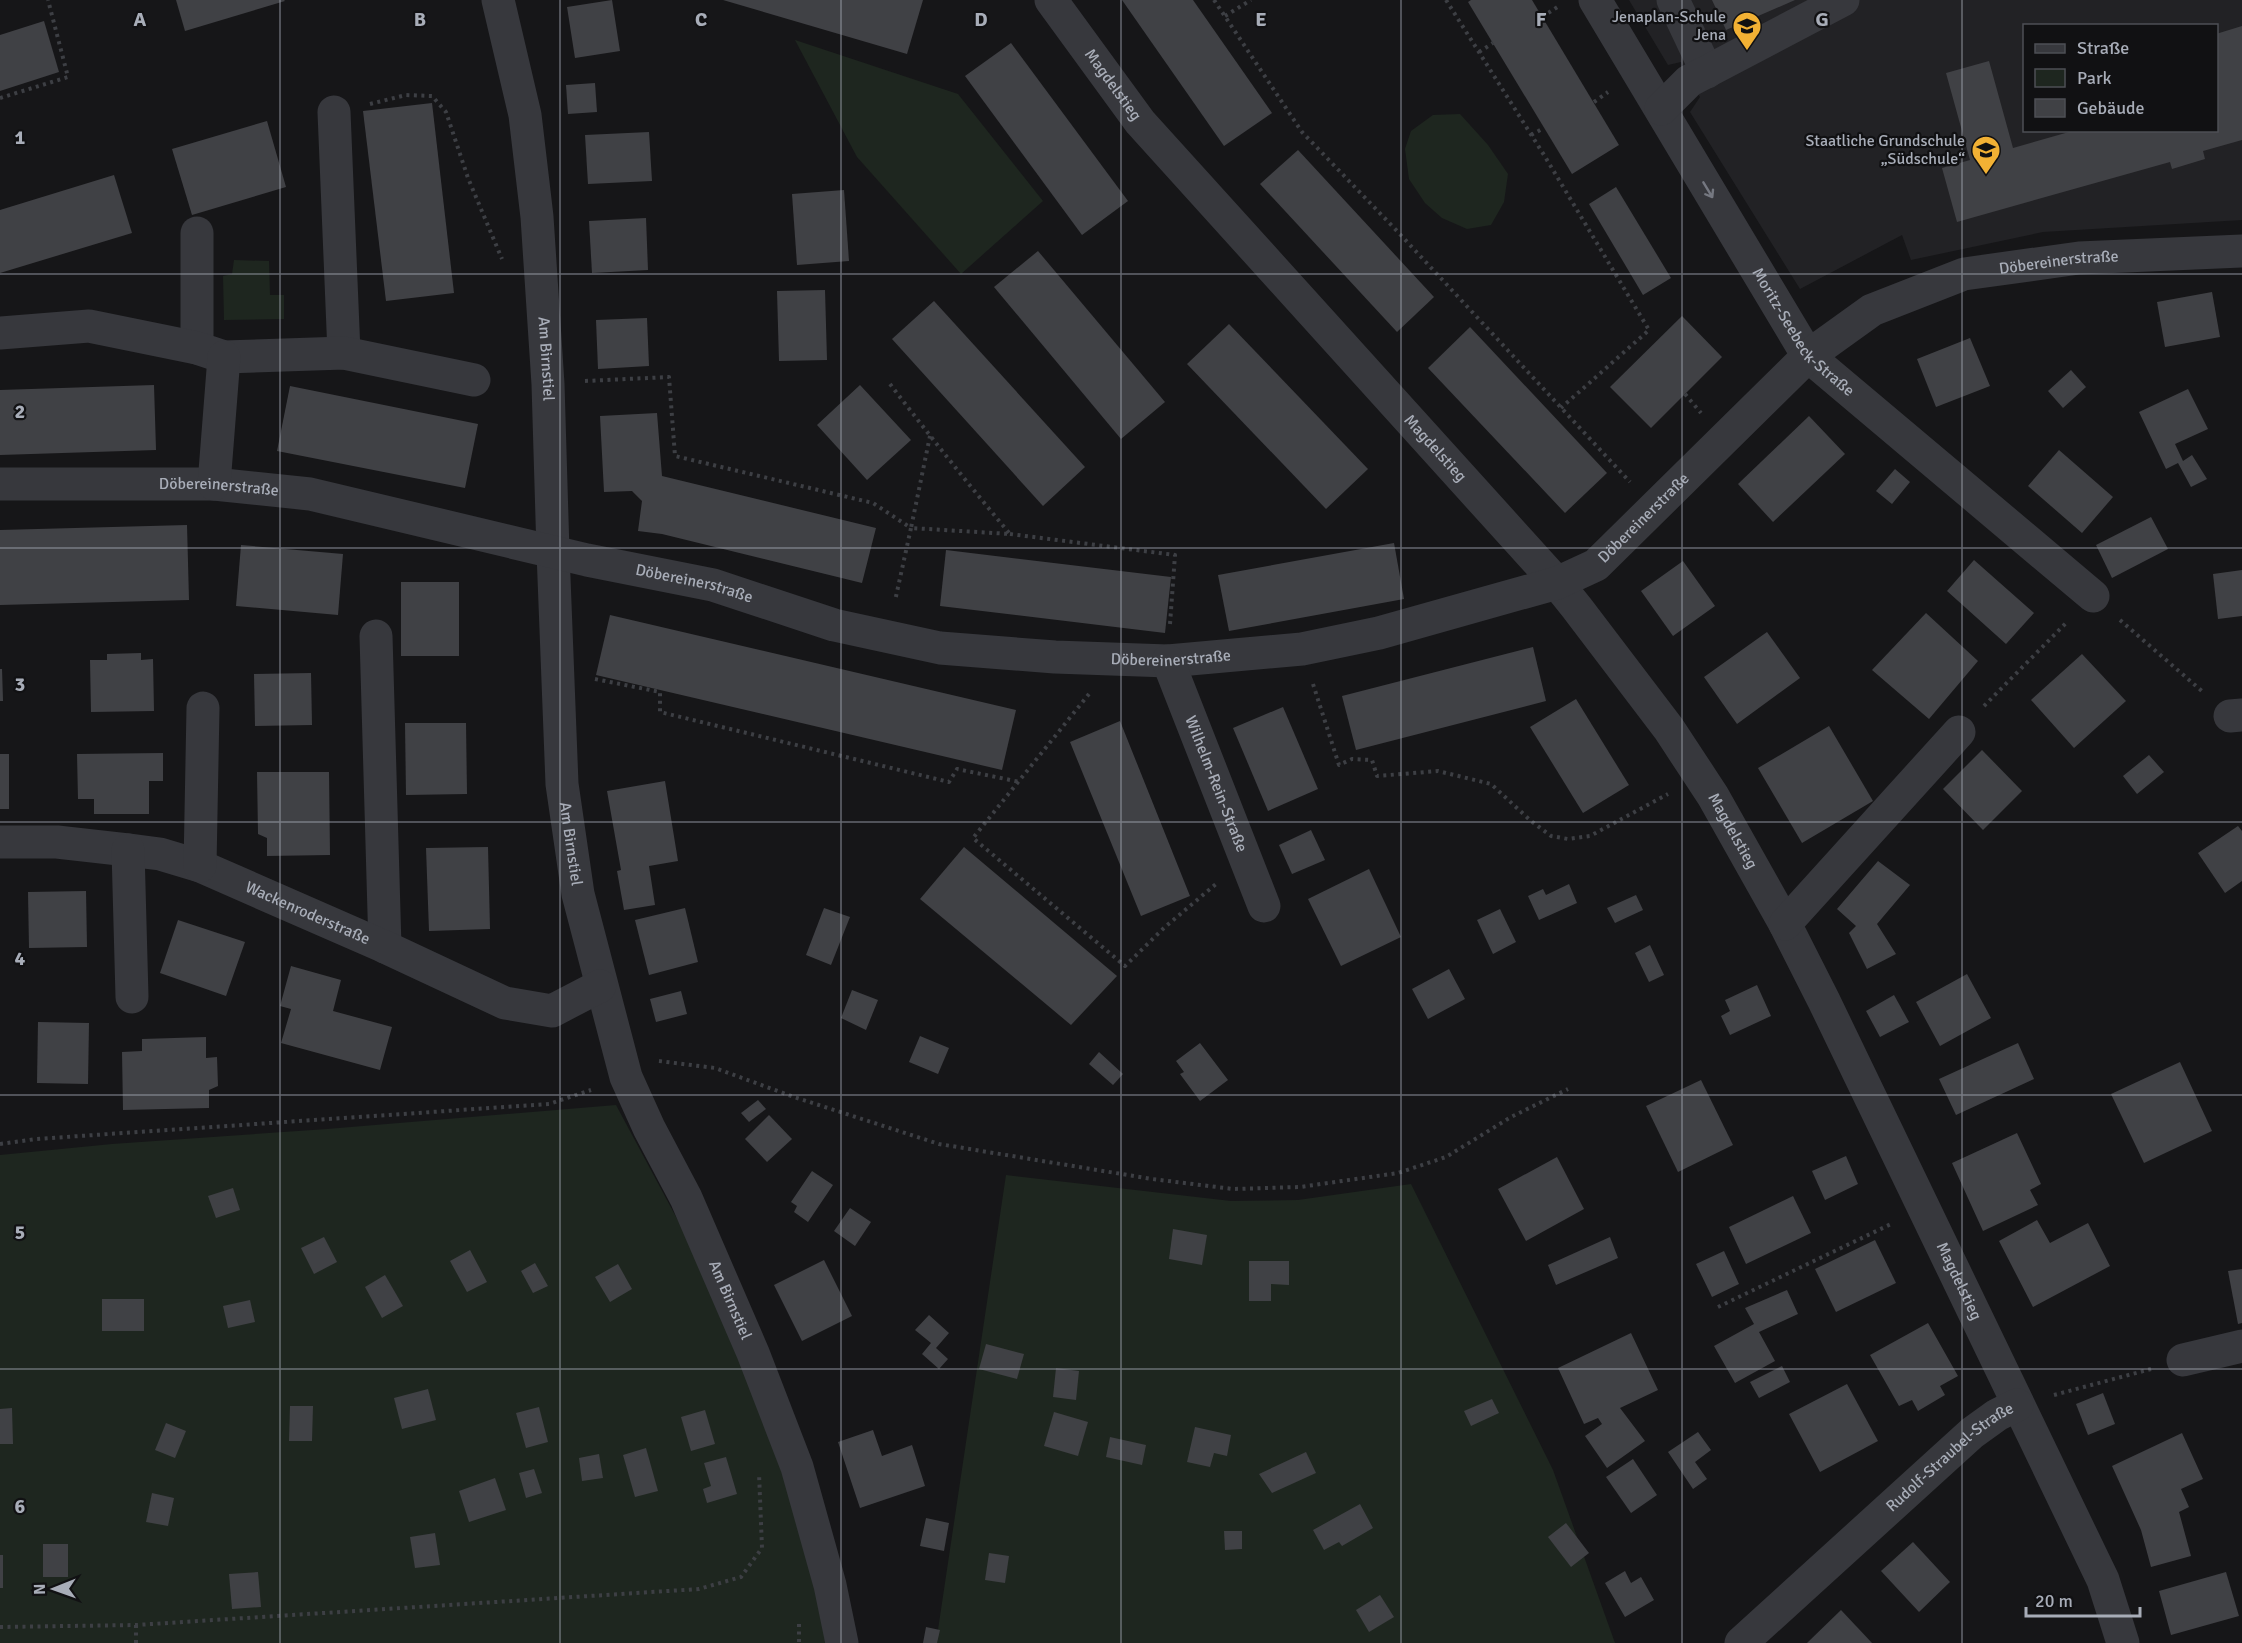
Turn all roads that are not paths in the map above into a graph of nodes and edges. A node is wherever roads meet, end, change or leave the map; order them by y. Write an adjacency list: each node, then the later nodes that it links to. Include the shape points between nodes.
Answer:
1 (498, 0): 18 (street, Am Birnstiel, via 525,115 537,217 548,384)
2 (1051, 0): 19 (street, Magdelstieg, via 1140,122)
3 (1595, 0): 7 (street, Moritz-Seebeck-Straße)
4 (1673, 0): 6 (street)
5 (1843, 0): 6 (street)
6 (1707, 72): 7 (street, via 1689,81)
7 (1661, 109): 14 (street, Moritz-Seebeck-Straße, one-way to 14)
8 (334, 112): 13 (street)
9 (197, 233): 12 (street)
10 (2242, 251): 14 (street, Döbereinerstraße, via 2079,258 1964,274 1872,310)
11 (0, 333): 12 (street, via 89,326)
12 (211, 352): 13 (street); 17 (street)
13 (345, 353): 15 (street)
14 (1808, 356): 19 (street, Döbereinerstraße, via 1596,565); 20 (street, Moritz-Seebeck-Straße)
15 (474, 380)
16 (0, 484): 17 (street, Döbereinerstraße)
17 (214, 484): 18 (street, Döbereinerstraße, via 310,494)
18 (553, 552): 22 (street, Döbereinerstraße, via 713,585 834,625 940,648); 31 (street, Am Birnstiel, via 562,784 578,894)
19 (1557, 583): 22 (street, Döbereinerstraße, via 1379,633 1302,649); 29 (street, Magdelstieg, via 1669,729 1713,796)
20 (2093, 596)
21 (376, 636): 30 (street)
22 (1168, 661): 28 (street, Wilhelm-Rein-Straße)
23 (203, 708): 27 (street)
24 (1959, 732): 29 (street)
25 (0, 842): 26 (street, Wackenroderstraße, via 57,842)
26 (128, 850): 27 (street, Wackenroderstraße); 32 (street)
27 (201, 866): 30 (street, Wackenroderstraße)
28 (1264, 906)
29 (1785, 924): 35 (street, Magdelstieg)
30 (385, 947): 31 (street, Wackenroderstraße, via 505,1002 552,1011)
31 (600, 986): 36 (street, Am Birnstiel, via 623,1069 686,1198 797,1467)
32 (132, 997)
33 (2242, 1346): 34 (street)
34 (2183, 1360)
35 (2018, 1405): 37 (street, Rudolf-Straubel-Straße, via 1972,1433); 38 (street, Magdelstieg, via 2103,1580)
36 (842, 1643)
37 (1741, 1643)
38 (2123, 1643)

